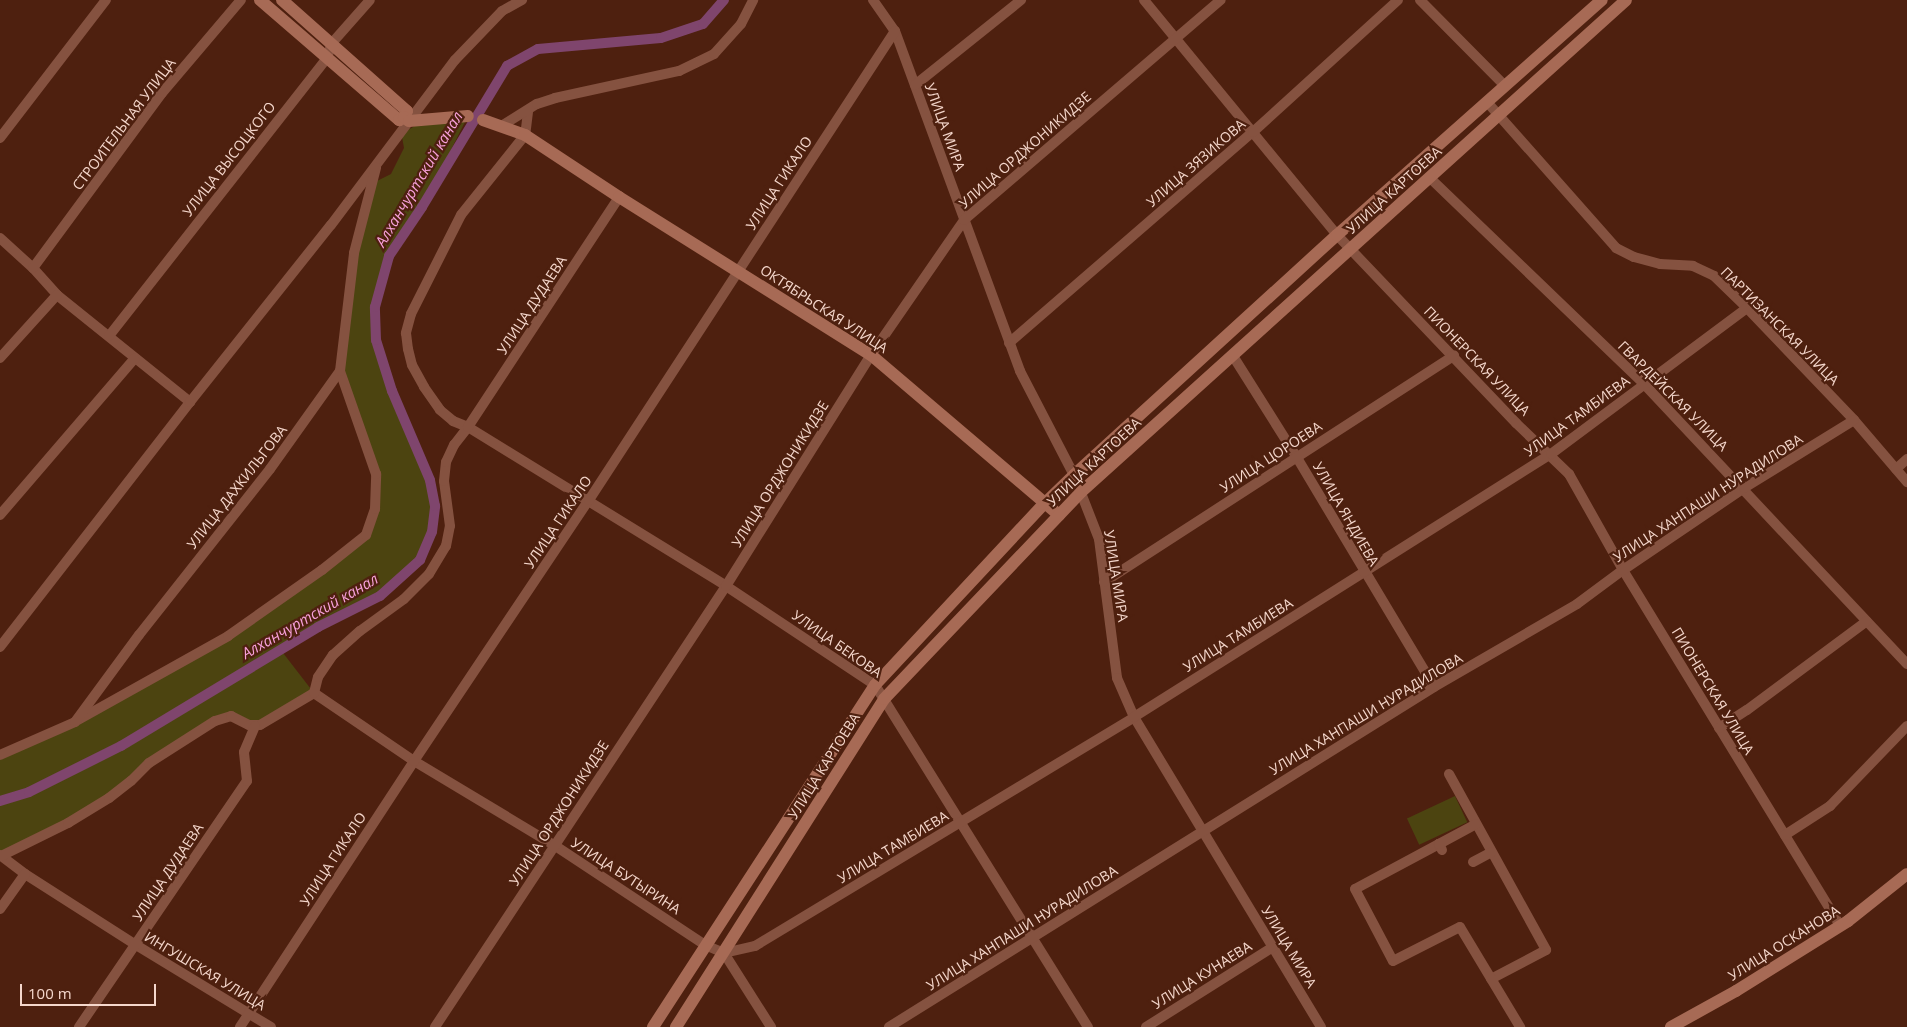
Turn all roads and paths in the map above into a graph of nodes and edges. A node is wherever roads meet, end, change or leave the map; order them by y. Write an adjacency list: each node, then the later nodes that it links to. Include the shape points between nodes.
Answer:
1 (106, 0): 31 (street)
2 (241, 0): 39 (street, СТРОИТЕЛЬНАЯ УЛИЦА, via 162,94)
3 (260, 0): 19 (main road)
4 (282, 0): 18 (main road)
5 (370, 0): 18 (street, УЛИЦА ВЫСОЦКОГО)
6 (522, 0): 26 (street, via 502,11 455,60)
7 (753, 0): 23 (street, via 740,24 714,54 679,71 555,98 537,104)
8 (873, 0): 16 (street, УЛИЦА МИРА)
9 (1020, 0): 20 (street)
10 (1144, 0): 17 (street, ПИОНЕРСКАЯ УЛИЦА)
11 (1221, 0): 17 (street, УЛИЦА ОРДЖОНИКИДЗЕ)
12 (1398, 0): 29 (street, УЛИЦА ЗЯЗИКОВА)
13 (1420, 0): 21 (street)
14 (1602, 0): 21 (main road, УЛИЦА КАРТОЕВА)
15 (1626, 0): 24 (main road, УЛИЦА КАРТОЕВА)
16 (895, 31): 20 (street, УЛИЦА МИРА); 40 (street, УЛИЦА ГИКАЛО)
17 (1175, 39): 29 (street, ПИОНЕРСКАЯ УЛИЦА); 35 (street, УЛИЦА ОРДЖОНИКИДЗЕ)
18 (332, 43): 19 (street, УЛИЦА ВЫСОЦКОГО); 26 (main road, via 407,111)
19 (328, 58): 26 (main road, via 399,120); 43 (street, УЛИЦА ВЫСОЦКОГО)
20 (915, 85): 35 (street, УЛИЦА МИРА)
21 (1505, 86): 22 (main road, УЛИЦА КАРТОЕВА)
22 (1487, 102): 24 (street, ПАРТИЗАНСКАЯ УЛИЦА); 36 (main road, УЛИЦА КАРТОЕВА)
23 (528, 112): 28 (street); 30 (street)
24 (1500, 115): 33 (main road, УЛИЦА КАРТОЕВА); 42 (street, ПАРТИЗАНСКАЯ УЛИЦА, via 1616,248 1634,257 1660,264 1692,266 1714,276)
25 (468, 116): 26 (main road)
26 (407, 119): 32 (street)
27 (483, 120): 28 (main road, ОКТЯБРЬСКАЯ УЛИЦА)
28 (503, 125): 30 (main road, ОКТЯБРЬСКАЯ УЛИЦА)
29 (1253, 132): 36 (street, ПИОНЕРСКАЯ УЛИЦА); 44 (street, УЛИЦА ЗЯЗИКОВА)
30 (525, 135): 34 (main road, ОКТЯБРЬСКАЯ УЛИЦА); 54 (street, УЛИЦА БЕКОВА, via 461,215 417,300 406,333 412,366 424,387 440,410 453,421)
31 (0, 138)
32 (378, 163): 50 (street, УЛИЦА ДАХКИЛЬГОВА, via 354,252); 52 (street)
33 (1430, 178): 38 (main road, УЛИЦА КАРТОЕВА); 51 (street, ГВАРДЕЙСКАЯ УЛИЦА)
34 (619, 197): 40 (main road, ОКТЯБРЬСКАЯ УЛИЦА); 54 (street, УЛИЦА ДУДАЕВА)
35 (964, 220): 44 (street, УЛИЦА МИРА); 45 (street, УЛИЦА ОРДЖОНИКИДЗЕ)
36 (1338, 235): 38 (street, ПИОНЕРСКАЯ УЛИЦА); 59 (main road, УЛИЦА КАРТОЕВА)
37 (0, 238): 39 (street)
38 (1351, 249): 46 (main road, УЛИЦА КАРТОЕВА); 47 (street, ПИОНЕРСКАЯ УЛИЦА)
39 (33, 268): 41 (street)
40 (738, 272): 45 (main road, ОКТЯБРЬСКАЯ УЛИЦА); 63 (street, УЛИЦА ГИКАЛО)
41 (57, 295): 43 (street); 48 (street)
42 (1747, 308): 51 (street, УЛИЦА ТАМБИЕВА); 53 (street, ПАРТИЗАНСКАЯ УЛИЦА)
43 (109, 336): 49 (street)
44 (1009, 343): 59 (street, УЛИЦА МИРА, via 1020,371)
45 (871, 355): 64 (main road, ОКТЯБРЬСКАЯ УЛИЦА); 70 (street, УЛИЦА ОРДЖОНИКИДЗЕ)
46 (1233, 356): 56 (street, УЛИЦА ЯНДИЕВА); 62 (main road, УЛИЦА КАРТОЕВА)
47 (1454, 356): 55 (street, ПИОНЕРСКАЯ УЛИЦА, via 1516,424); 56 (street, УЛИЦА ЦОРОЕВА)
48 (0, 358)
49 (134, 359): 52 (street); 65 (street)
50 (340, 371): 79 (street, УЛИЦА ДАХКИЛЬГОВА, via 270,469); 79 (street, via 376,474 375,509 366,535 228,636)
51 (1644, 384): 55 (street, УЛИЦА ТАМБИЕВА); 61 (street, ГВАРДЕЙСКАЯ УЛИЦА)
52 (190, 402): 72 (street)
53 (1854, 420): 58 (street, ПАРТИЗАНСКАЯ УЛИЦА); 61 (street, УЛИЦА ХАНПАШИ НУРАДИЛОВА)
54 (468, 427): 63 (street, УЛИЦА БЕКОВА); 76 (street, УЛИЦА ДУДАЕВА, via 454,444 446,462 444,481 450,526 446,546 428,574 404,599 334,655 318,677)
55 (1551, 454): 67 (street, ПИОНЕРСКАЯ УЛИЦА, via 1569,474); 68 (street, УЛИЦА ТАМБИЕВА)
56 (1296, 456): 68 (street, УЛИЦА ЯНДИЕВА); 69 (street, УЛИЦА ЦОРОЕВА)
57 (1907, 459): 58 (street)
58 (1896, 469): 60 (street, ПАРТИЗАНСКАЯ УЛИЦА)
59 (1074, 475): 62 (street, УЛИЦА МИРА); 64 (main road, УЛИЦА КАРТОЕВА)
60 (1907, 482)
61 (1744, 488): 67 (street, УЛИЦА ХАНПАШИ НУРАДИЛОВА); 71 (street, ГВАРДЕЙСКАЯ УЛИЦА)
62 (1081, 492): 66 (main road, УЛИЦА КАРТОЕВА); 69 (street, УЛИЦА МИРА, via 1099,538)
63 (589, 500): 70 (street, УЛИЦА БЕКОВА); 84 (street, УЛИЦА ГИКАЛО)
64 (1044, 504): 66 (main road, ОКТЯБРЬСКАЯ УЛИЦА); 74 (main road, УЛИЦА КАРТОЕВА)
65 (0, 515)
66 (1059, 515): 77 (main road, УЛИЦА КАРТОЕВА)
67 (1624, 570): 75 (street, УЛИЦА ХАНПАШИ НУРАДИЛОВА, via 1577,604); 82 (street, ПИОНЕРСКАЯ УЛИЦА)
68 (1364, 572): 75 (street, УЛИЦА ЯНДИЕВА); 78 (street, УЛИЦА ТАМБИЕВА)
69 (1104, 582): 78 (street, УЛИЦА МИРА, via 1117,678)
70 (726, 586): 74 (street, УЛИЦА БЕКОВА); 90 (street, УЛИЦА ОРДЖОНИКИДЗЕ)
71 (1867, 621): 73 (street, ГВАРДЕЙСКАЯ УЛИЦА); 82 (street)
72 (0, 647)
73 (1907, 664)
74 (875, 685): 77 (street, УЛИЦА БЕКОВА); 100 (main road, УЛИЦА КАРТОЕВА)
75 (1434, 687): 88 (street, УЛИЦА ХАНПАШИ НУРАДИЛОВА)
76 (314, 693): 80 (street); 84 (street, УЛИЦА БУТЫРИНА)
77 (884, 699): 86 (street, УЛИЦА БЕКОВА); 102 (main road, УЛИЦА КАРТОЕВА)
78 (1134, 717): 86 (street, УЛИЦА ТАМБИЕВА); 88 (street, УЛИЦА МИРА)
79 (75, 722): 83 (street, УЛИЦА ДАХКИЛЬГОВА)
80 (254, 726): 92 (street, via 231,716 215,720 149,763 109,798 68,823); 99 (street, УЛИЦА ДУДАЕВА, via 244,752 247,781)
81 (1907, 726): 89 (street, via 1830,806)
82 (1719, 728): 89 (street, ПИОНЕРСКАЯ УЛИЦА)
83 (0, 755)
84 (414, 760): 90 (street, УЛИЦА БУТЫРИНА); 104 (street, УЛИЦА ГИКАЛО)
85 (1449, 774): 87 (street)
86 (959, 822): 98 (street, УЛИЦА БЕКОВА); 102 (street, УЛИЦА ТАМБИЕВА, via 755,946)
87 (1476, 824): 91 (street); 103 (street, via 1441,847 1355,889 1393,961 1460,927)
88 (1202, 830): 98 (street, УЛИЦА ХАНПАШИ НУРАДИЛОВА); 101 (street, УЛИЦА МИРА)
89 (1785, 836): 97 (street, ПИОНЕРСКАЯ УЛИЦА)
90 (554, 845): 100 (street, УЛИЦА БУТЫРИНА); 108 (street, УЛИЦА ОРДЖОНИКИДЗЕ)
91 (1492, 852): 93 (street); 103 (street, via 1546,950)
92 (1, 856): 94 (street, ИНГУШСКАЯ УЛИЦА)
93 (1473, 862)
94 (25, 874): 96 (street); 99 (street, ИНГУШСКАЯ УЛИЦА)
95 (1907, 874): 97 (main road, УЛИЦА ОСКАНОВА)
96 (0, 909)
97 (1840, 926): 117 (main road, УЛИЦА ОСКАНОВА)
98 (1032, 939): 112 (street, УЛИЦА ХАНПАШИ НУРАДИЛОВА); 113 (street, УЛИЦА БЕКОВА)
99 (136, 944): 104 (street, ИНГУШСКАЯ УЛИЦА); 105 (street, УЛИЦА ДУДАЕВА)
100 (705, 945): 102 (street, УЛИЦА БУТЫРИНА); 109 (main road, УЛИЦА КАРТОЕВА)
101 (1273, 947): 114 (street, УЛИЦА КУНАЕВА); 115 (street, УЛИЦА МИРА)
102 (724, 953): 110 (main road, УЛИЦА КАРТОЕВА); 111 (street)
103 (1491, 979): 116 (street)
104 (249, 1013): 106 (street, УЛИЦА ГИКАЛО); 107 (street, ИНГУШСКАЯ УЛИЦА)
105 (79, 1027)
106 (240, 1027)
107 (271, 1027)
108 (435, 1027)
109 (653, 1027)
110 (676, 1027)
111 (771, 1027)
112 (889, 1027)
113 (1088, 1027)
114 (1146, 1027)
115 (1321, 1027)
116 (1520, 1027)
117 (1671, 1027)

